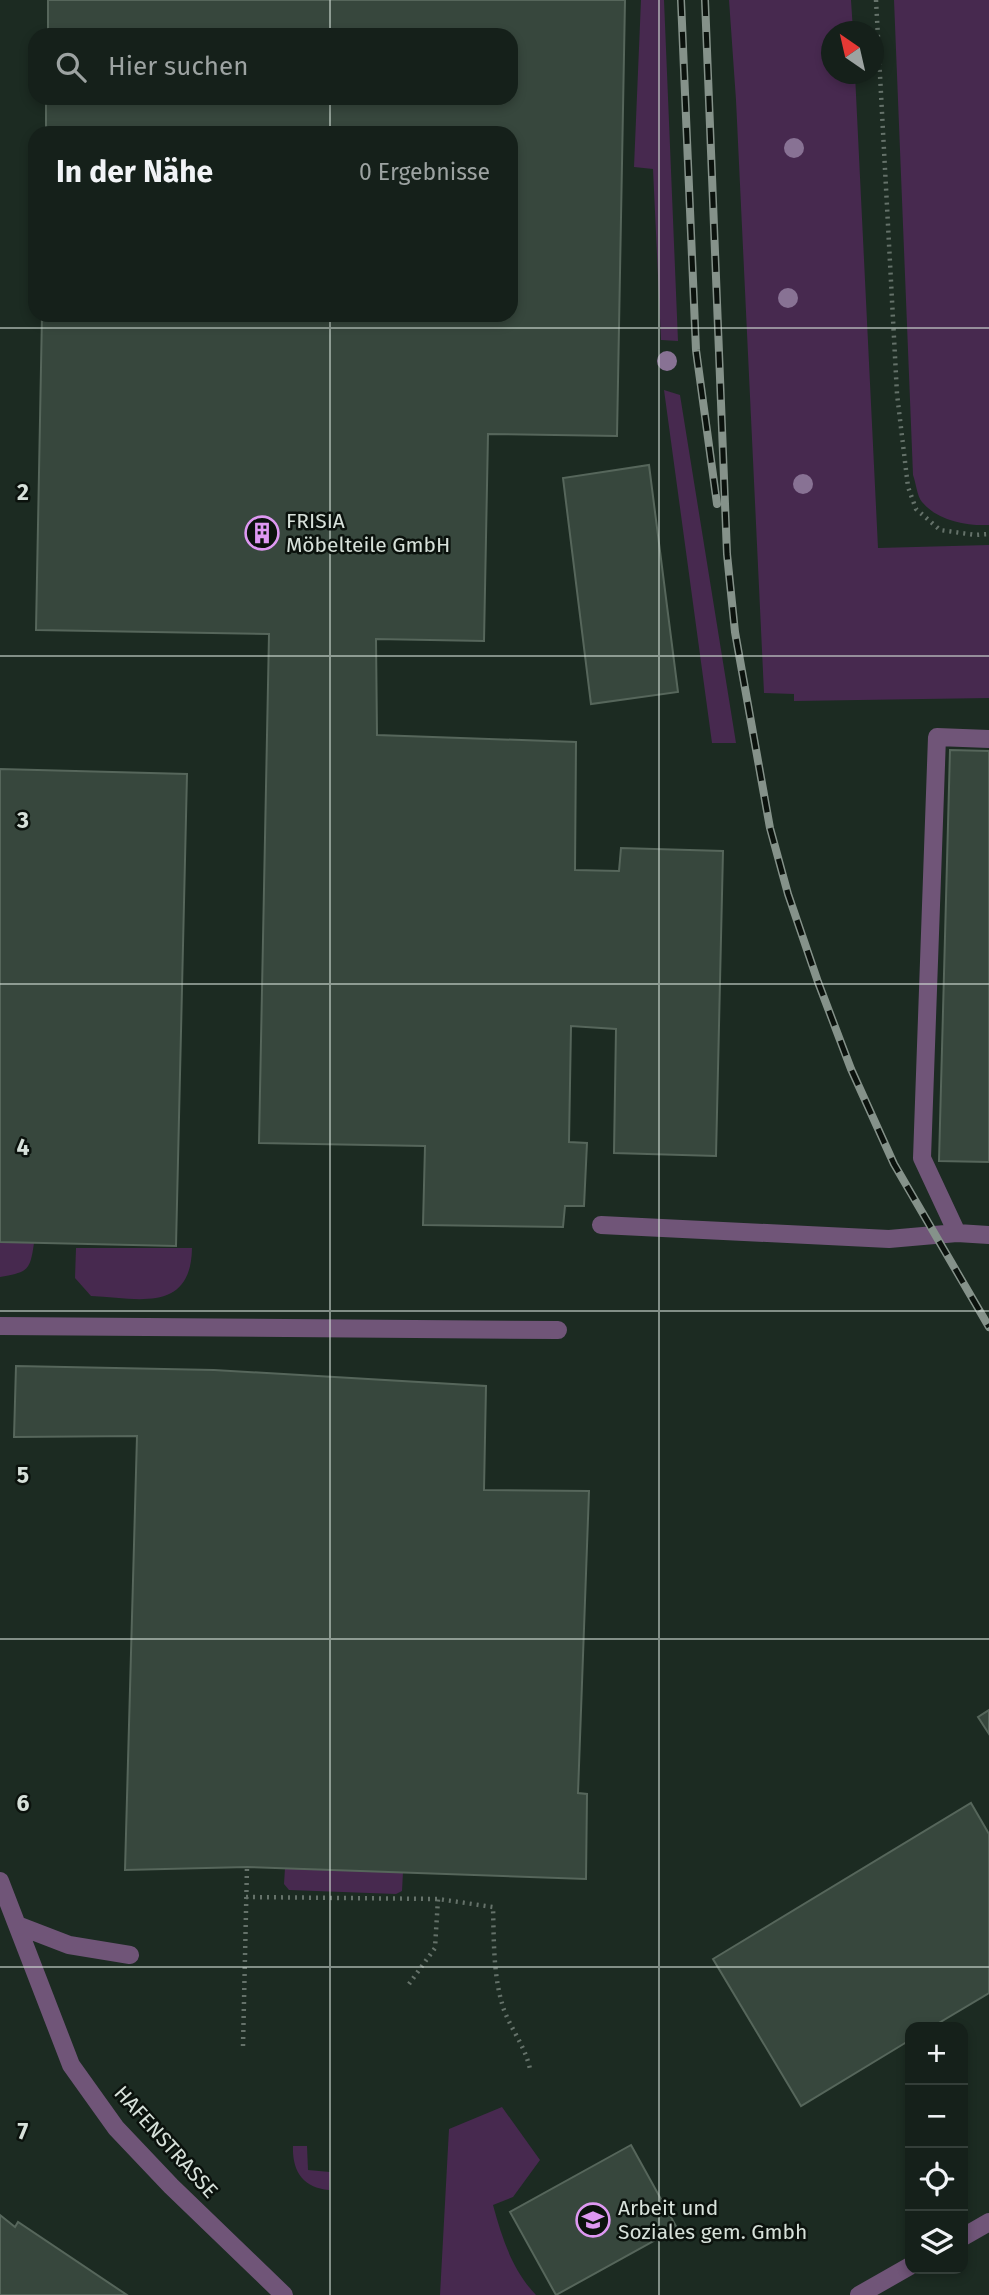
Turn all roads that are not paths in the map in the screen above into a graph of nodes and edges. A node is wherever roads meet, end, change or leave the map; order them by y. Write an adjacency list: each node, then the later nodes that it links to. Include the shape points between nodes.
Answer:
1 (989, 739): 3 (street, via 937,737 922,1158)
2 (601, 1225): 3 (street, via 890,1239)
3 (957, 1233): 4 (street)
4 (989, 1235)
5 (0, 1326): 6 (street)
6 (558, 1329)
7 (0, 1881): 8 (street, HAFENSTRASSE)
8 (17, 1925): 9 (street, via 69,1945); 13 (street, HAFENSTRASSE, via 71,2065 116,2128)
9 (130, 1955)
10 (989, 2222): 11 (street)
11 (968, 2234)
12 (905, 2269): 14 (street)
13 (284, 2295)
14 (859, 2295)

